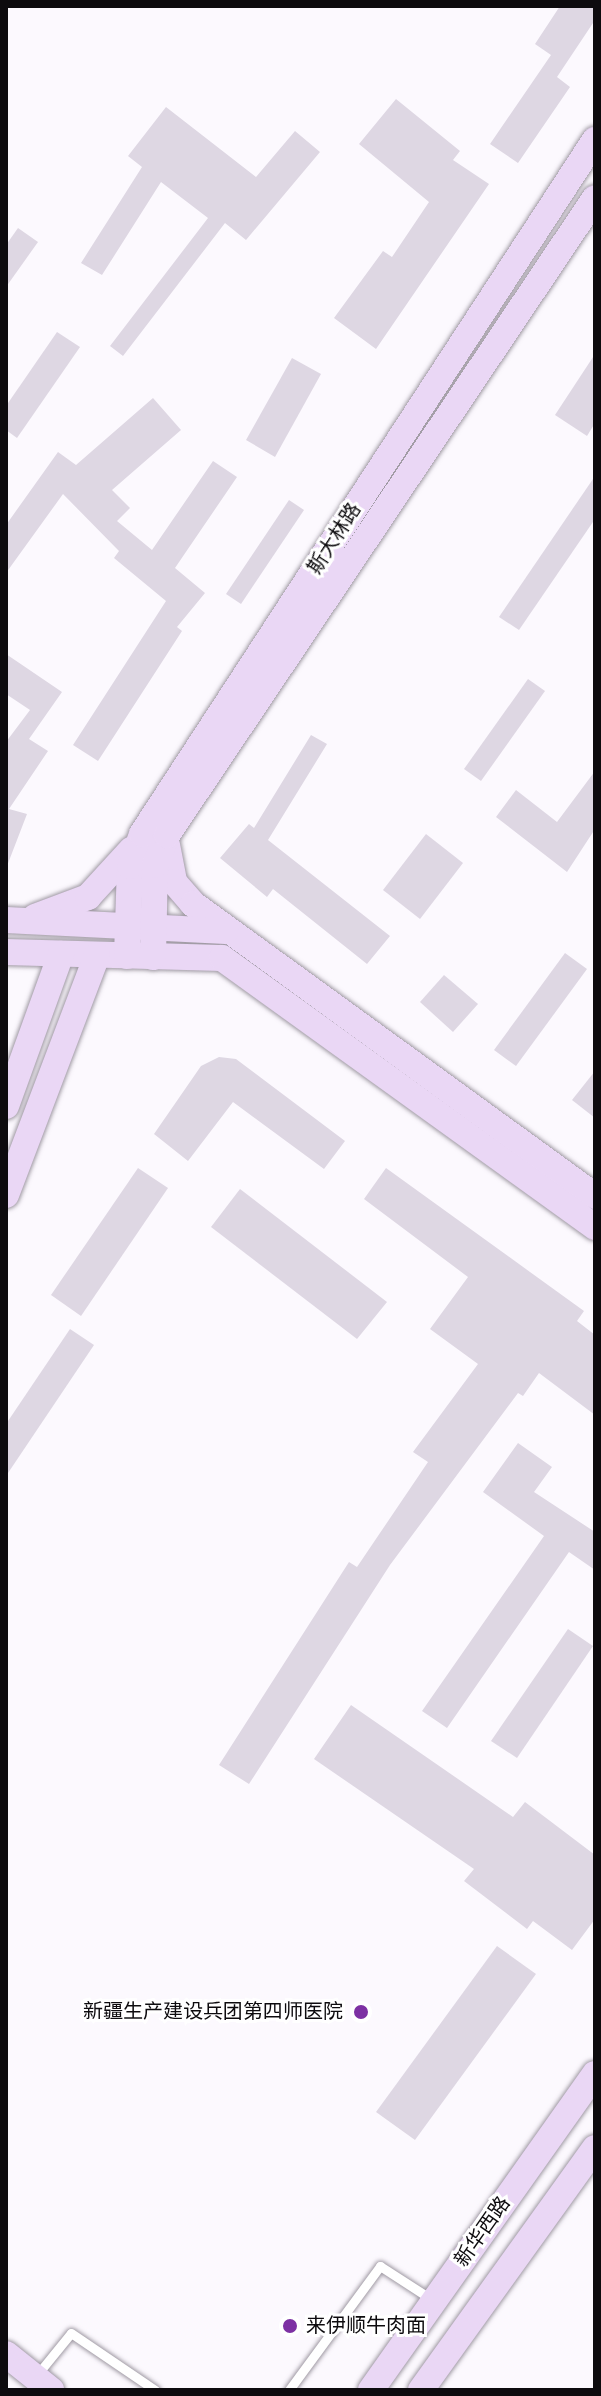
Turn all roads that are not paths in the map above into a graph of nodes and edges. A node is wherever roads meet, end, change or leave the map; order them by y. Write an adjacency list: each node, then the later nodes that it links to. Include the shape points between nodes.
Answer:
1 (595, 140): 3 (main road, 斯大林路)
2 (595, 198): 3 (main road, 斯大林路)
3 (155, 834): 4 (main road, via 88,897); 5 (main road, 斯大林路, via 130,866); 6 (main road, 斯大林路); 7 (main road, via 174,882)
4 (12, 921): 5 (main road)
5 (124, 927): 6 (main road); 11 (main road, 斯大林路)
6 (151, 928): 7 (main road); 12 (main road, 斯大林路)
7 (226, 931): 15 (main road)
8 (6, 952): 9 (main road)
9 (61, 954): 10 (main road); 13 (main road)
10 (97, 956): 11 (main road); 14 (main road)
11 (127, 956): 12 (main road)
12 (153, 957): 16 (main road, via 222,958)
13 (6, 1106)
14 (6, 1195)
15 (595, 1196)
16 (595, 1227)
17 (595, 2074): 19 (main road, 新华西路)
18 (595, 2148): 25 (main road, 新华西路)
19 (434, 2301): 23 (lane, via 380,2266); 24 (main road, 新华西路)
20 (6, 2354): 21 (main road)
21 (43, 2384): 22 (lane, via 71,2333)
22 (155, 2390)
23 (289, 2390)
24 (371, 2390)
25 (421, 2390)

